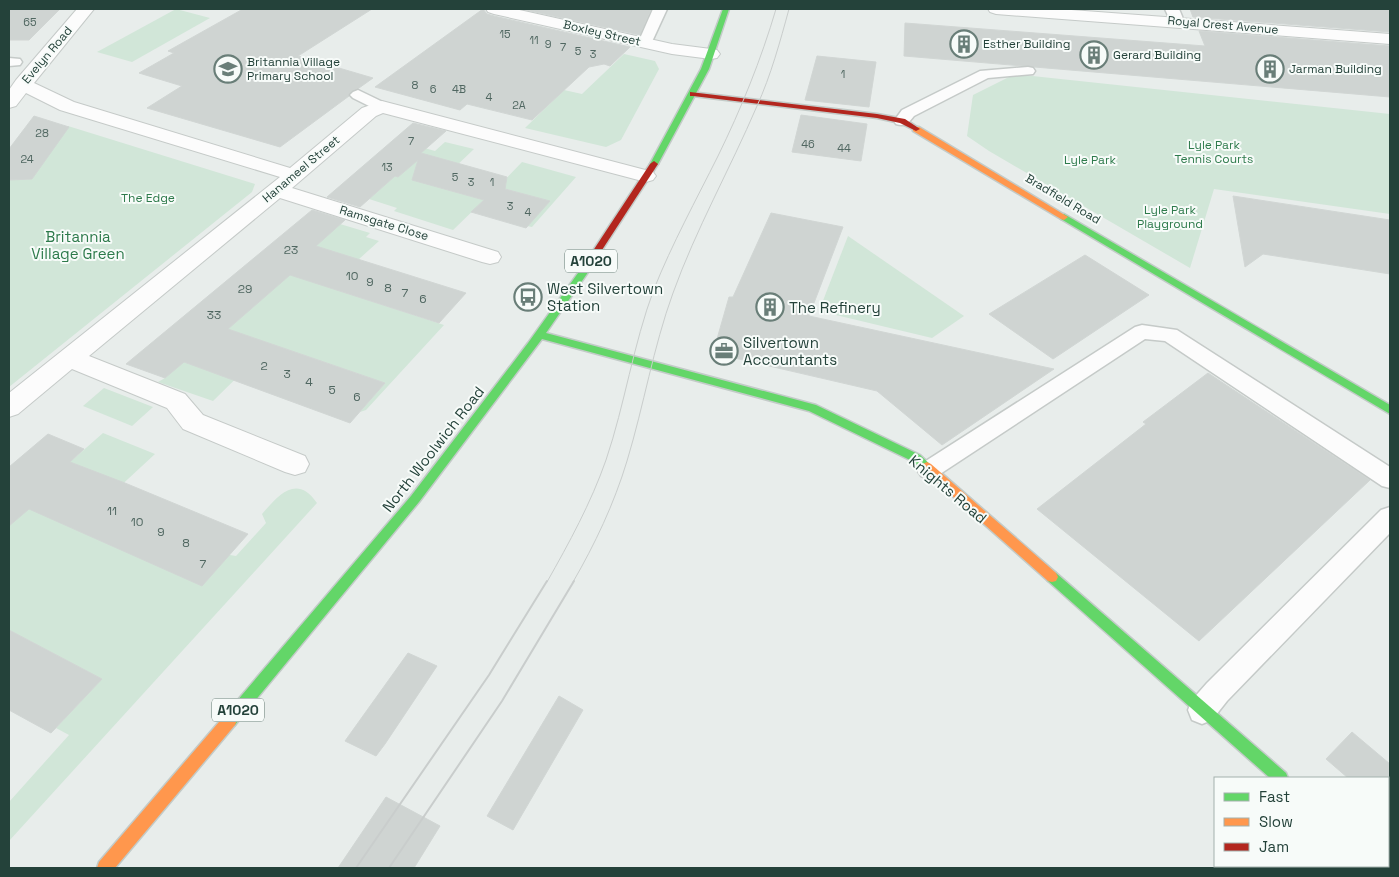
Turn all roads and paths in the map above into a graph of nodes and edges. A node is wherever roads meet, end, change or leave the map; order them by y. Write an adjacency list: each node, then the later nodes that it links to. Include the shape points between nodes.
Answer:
1 (86, 9): 11 (street, Evelyn Road)
2 (494, 9): 8 (street, Boxley Street)
3 (660, 9): 8 (lane)
4 (726, 9): 9 (street, North Woolwich Road / A1020)
5 (996, 9): 6 (street, Royal Crest Avenue)
6 (1174, 15): 7 (street, Royal Crest Avenue)
7 (1390, 39)
8 (645, 43): 9 (street, Boxley Street)
9 (711, 54): 12 (street, North Woolwich Road / A1020)
10 (1028, 71): 16 (lane, via 985,74 908,113)
11 (22, 84): 14 (street, Evelyn Road); 18 (street, Ramsgate Close, via 67,106)
12 (693, 94): 16 (street, Bradfield Road); 17 (street, North Woolwich Road / A1020)
13 (358, 95): 15 (lane)
14 (9, 102)
15 (382, 106): 17 (street); 18 (street, Hanameel Street, via 369,112)
16 (902, 121): 23 (street, Bradfield Road)
17 (646, 176): 20 (street, North Woolwich Road / A1020)
18 (280, 180): 19 (street, Ramsgate Close); 21 (street, Hanameel Street)
19 (490, 256)
20 (541, 335): 25 (street, Knights Road, via 812,408 916,458); 30 (street, North Woolwich Road / A1020, via 384,536)
21 (69, 358): 22 (street, Hanameel Street); 24 (street, via 176,401 194,422)
22 (9, 407)
23 (1390, 410)
24 (294, 464)
25 (929, 470): 26 (lane, via 1142,332 1170,335); 28 (street, Knights Road)
26 (1390, 479)
27 (1390, 517): 28 (lane)
28 (1202, 710): 29 (street, Knights Road)
29 (1280, 777)
30 (105, 868)

